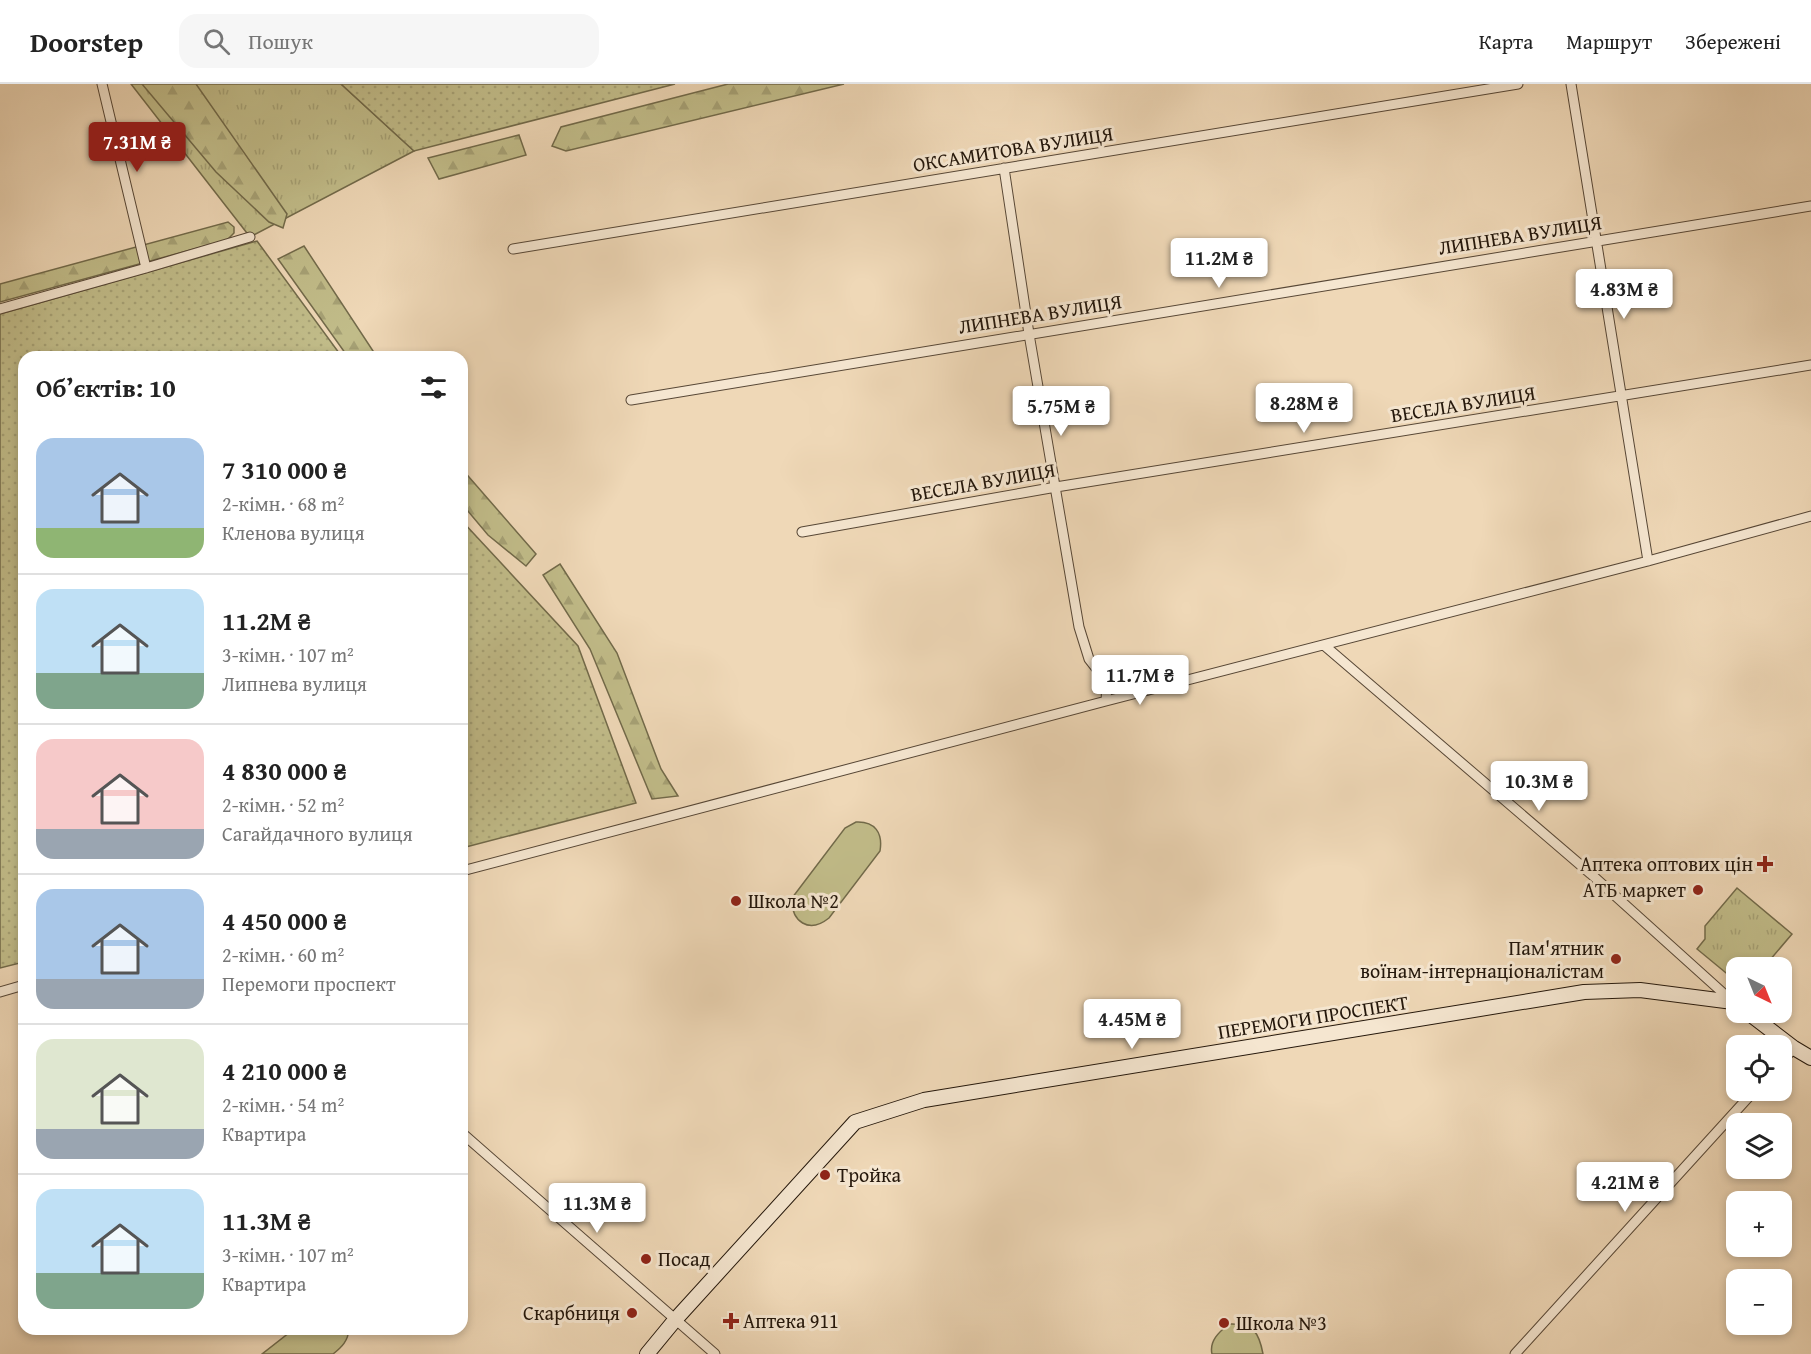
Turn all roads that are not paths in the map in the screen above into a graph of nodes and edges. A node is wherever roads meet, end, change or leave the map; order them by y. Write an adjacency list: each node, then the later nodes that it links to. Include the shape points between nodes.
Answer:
1 (102, 84): 9 (street)
2 (1518, 84): 4 (street, ОКСАМИТОВА ВУЛИЦЯ)
3 (1571, 84): 7 (street)
4 (1004, 168): 8 (street, ОКСАМИТОВА ВУЛИЦЯ); 11 (street)
5 (1811, 206): 7 (street, ЛИПНЕВА ВУЛИЦЯ)
6 (250, 237): 9 (street)
7 (1597, 240): 11 (street, ЛИПНЕВА ВУЛИЦЯ); 13 (street)
8 (513, 249)
9 (146, 268): 10 (street)
10 (0, 309)
11 (1029, 334): 14 (street, ЛИПНЕВА ВУЛИЦЯ); 15 (street)
12 (1811, 365): 13 (street, ВЕСЕЛА ВУЛИЦЯ)
13 (1623, 396): 15 (street, ВЕСЕЛА ВУЛИЦЯ); 18 (street)
14 (631, 400)
15 (1056, 487): 17 (street, ВЕСЕЛА ВУЛИЦЯ); 20 (street, via 1079,627 1089,659 1107,682)
16 (1811, 516): 18 (street)
17 (802, 532)
18 (1648, 561): 19 (street)
19 (1324, 646): 20 (street); 24 (street)
20 (1106, 701): 21 (street)
21 (468, 869)
22 (18, 987): 23 (street)
23 (0, 992)
24 (1726, 995)
25 (1726, 1002): 31 (street, ПЕРЕМОГИ ПРОСПЕКТ, via 1640,990 1584,992 924,1100 855,1122)
26 (1761, 1023): 27 (street)
27 (1794, 1048): 28 (street)
28 (1811, 1058)
29 (1745, 1101): 34 (street)
30 (468, 1138): 31 (street)
31 (675, 1320): 32 (street, ПЕРЕМОГИ ПРОСПЕКТ); 33 (street)
32 (647, 1354)
33 (716, 1354)
34 (1515, 1354)

